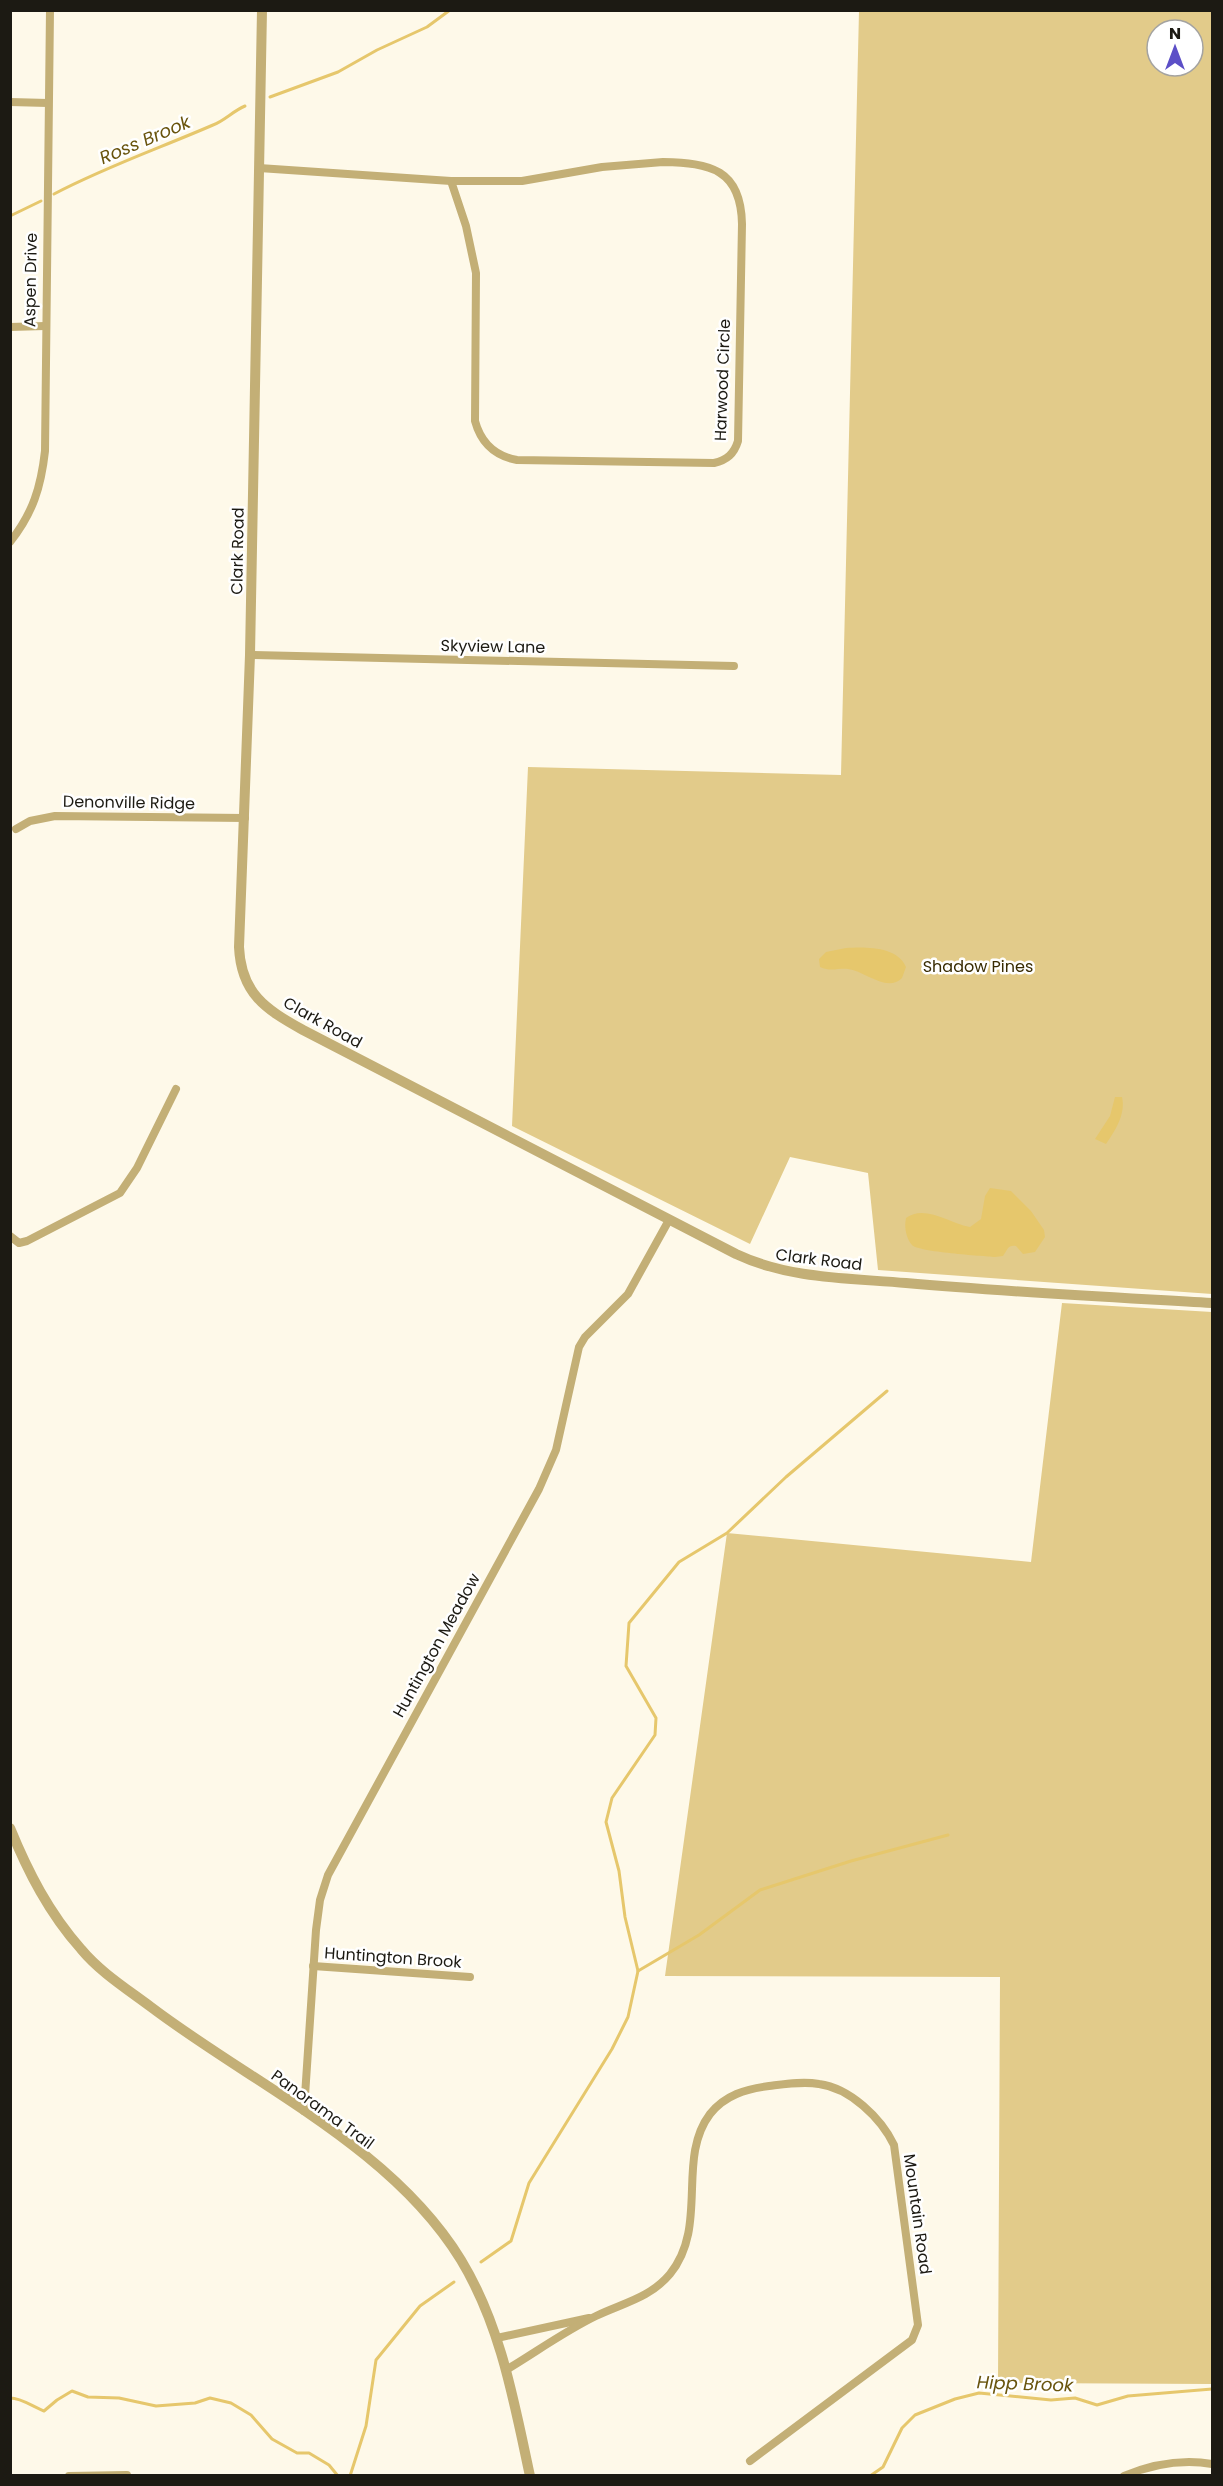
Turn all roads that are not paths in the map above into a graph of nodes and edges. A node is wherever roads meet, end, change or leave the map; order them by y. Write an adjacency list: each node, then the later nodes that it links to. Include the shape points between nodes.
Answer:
1 (50, 10): 4 (street, Aspen Drive)
2 (262, 10): 5 (street, Clark Road)
3 (10, 102): 4 (street)
4 (48, 103): 7 (street, Aspen Drive)
5 (260, 168): 6 (street, Harwood Circle); 10 (street, Clark Road)
6 (451, 181): 6 (street, Harwood Circle, via 522,181 602,167 663,162 699,164 724,175 740,198 742,224 738,441 733,453 714,463 517,460 489,447 475,421 476,273)
7 (45, 326): 8 (street); 9 (street, Aspen Drive, via 46,415 41,480 30,514)
8 (10, 327)
9 (10, 542)
10 (250, 656): 11 (street, Skyview Lane); 12 (street, Clark Road)
11 (734, 666)
12 (245, 818): 13 (street, Denonville Ridge, via 55,816 30,821); 15 (street, Clark Road, via 240,963 257,999 303,1030)
13 (16, 829)
14 (176, 1089): 16 (street, via 137,1168 120,1193 27,1241 19,1243)
15 (669, 1220): 17 (street, Clark Road, via 753,1262 799,1274); 19 (street, Huntington Meadow, via 632,1288 579,1347 556,1450 543,1481 328,1875 320,1900)
16 (10, 1236)
17 (1212, 1303)
18 (10, 1828): 21 (street, Panorama Trail, via 49,1908 82,1951 182,2030)
19 (313, 1966): 20 (street, Huntington Brook); 21 (street, Huntington Meadow)
20 (470, 1977)
21 (304, 2111): 23 (street, Panorama Trail, via 390,2178 435,2225 473,2281)
22 (595, 2316): 23 (street, Mountain Road); 24 (street, Mountain Road); 25 (street, Mountain Road, via 647,2295 676,2265 690,2228 699,2134 711,2112 727,2099 752,2088 814,2083 840,2090 872,2114 894,2145 918,2325 912,2340)
23 (497, 2338): 24 (street, Panorama Trail)
24 (506, 2370): 29 (street, Panorama Trail)
25 (750, 2461)
26 (1212, 2464): 30 (street, via 1168,2463)
27 (69, 2475): 28 (street)
28 (127, 2475)
29 (530, 2475)
30 (1124, 2475)

